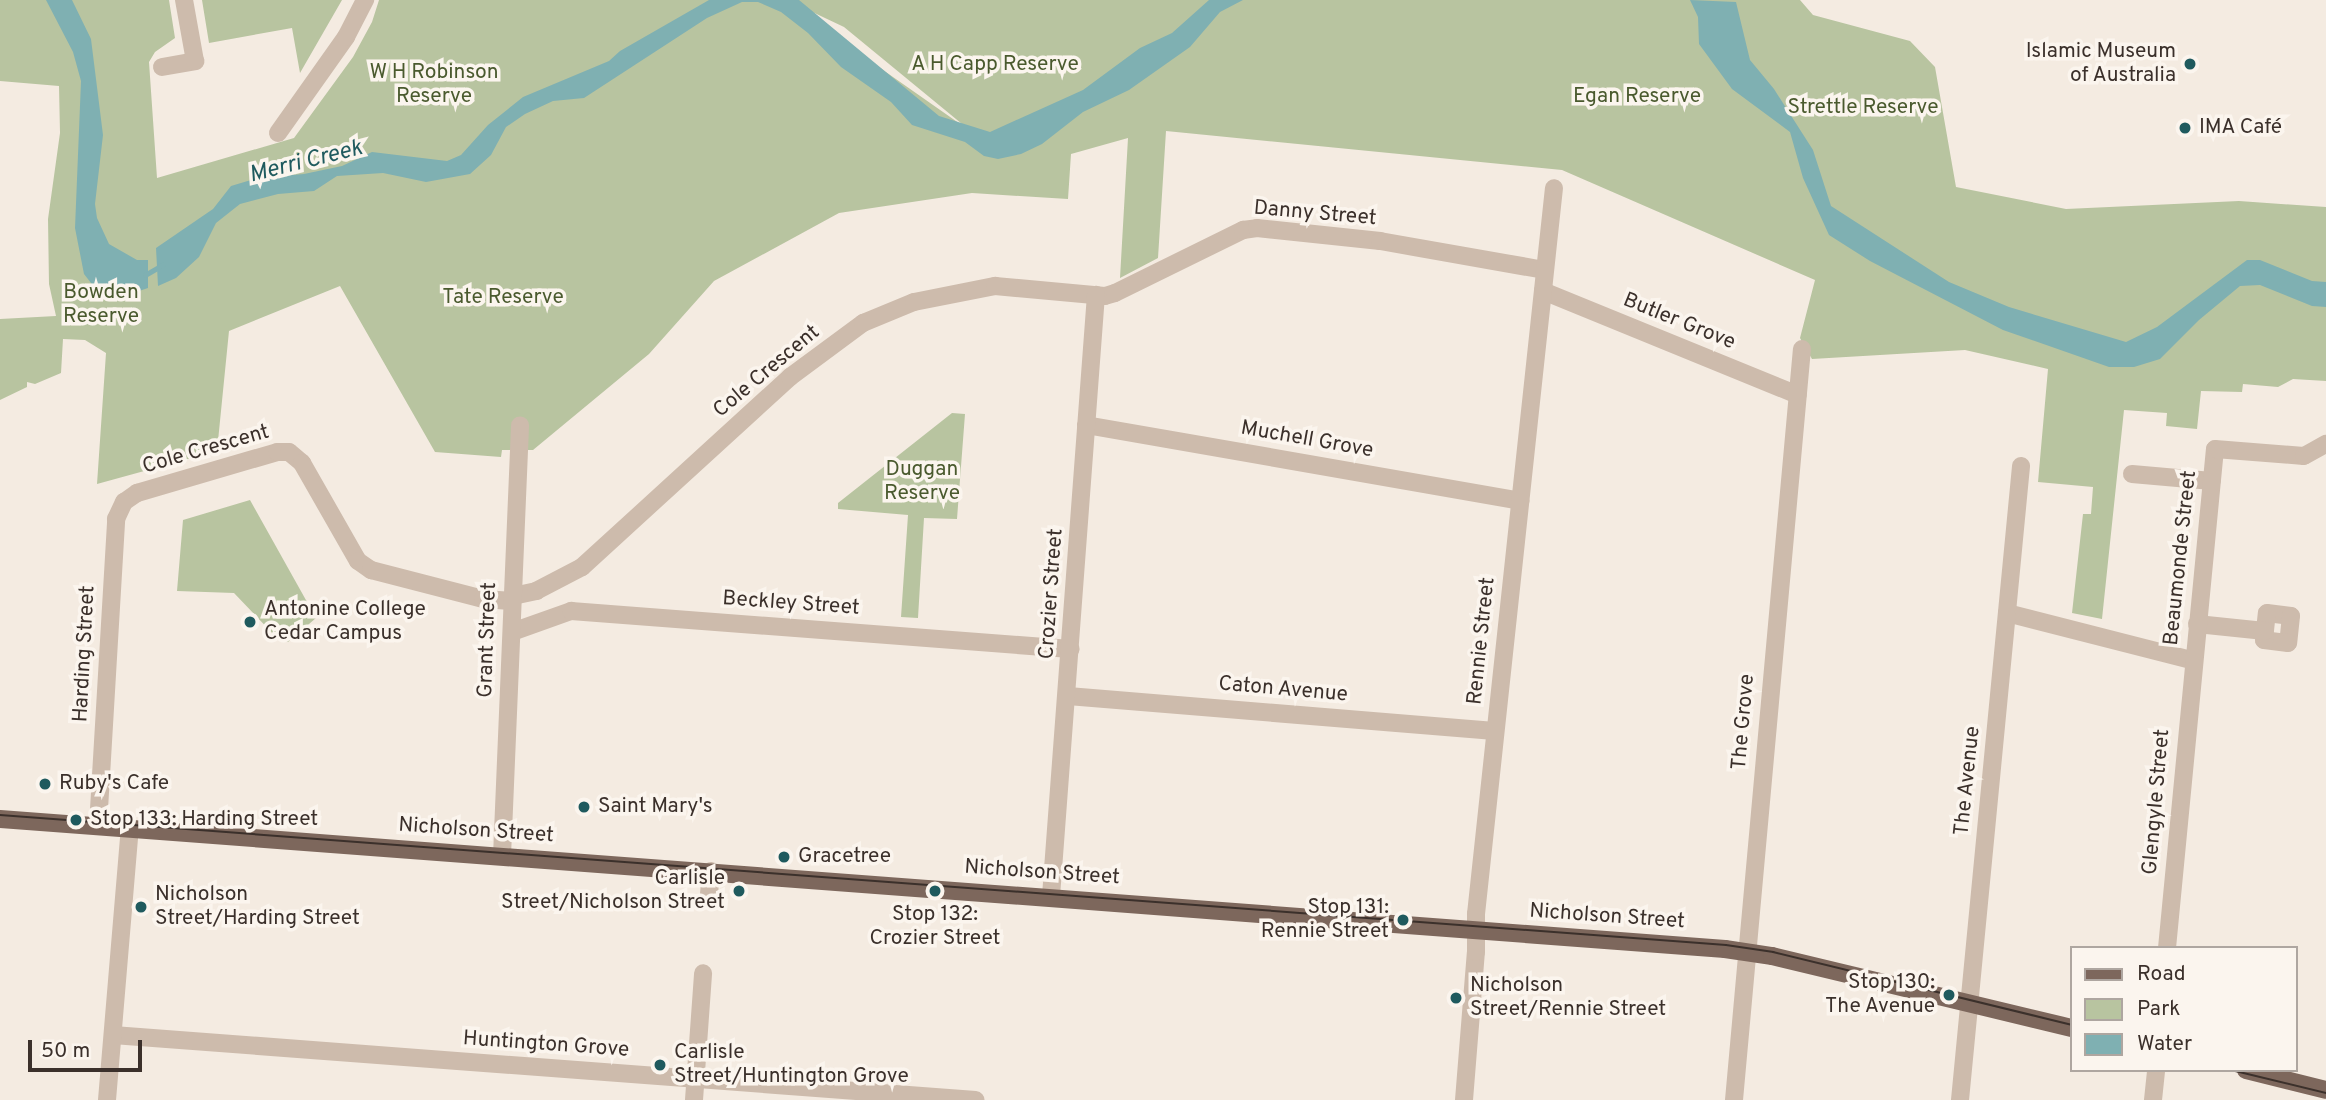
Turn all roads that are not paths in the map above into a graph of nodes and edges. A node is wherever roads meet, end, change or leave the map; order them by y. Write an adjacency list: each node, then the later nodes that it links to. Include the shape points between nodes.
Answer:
1 (184, 0): 3 (street, via 195,61)
2 (365, 0): 4 (street, via 333,56)
3 (162, 67)
4 (278, 133)
5 (1553, 188): 6 (street, Rennie Street)
6 (1544, 270): 7 (street, Rennie Street); 8 (street, Danny Street, via 1380,241 1257,228 1238,232 1115,293)
7 (1543, 291): 10 (street, Butler Grove); 18 (street, Rennie Street)
8 (1096, 295): 12 (street, Crozier Street); 19 (street, Cole Crescent, via 981,287 915,302 872,318 781,385 582,567)
9 (1802, 349): 10 (street, The Grove)
10 (1798, 395): 37 (street, The Grove)
11 (520, 425): 19 (street, Grant Street)
12 (1086, 425): 18 (street, Muchell Grove); 24 (street, Crozier Street)
13 (2326, 444): 16 (street, Beaumonde Street, via 2304,456 2215,449)
14 (2021, 466): 20 (street, The Avenue)
15 (2132, 474): 16 (street)
16 (2212, 481): 21 (street, Beaumonde Street)
17 (137, 493): 19 (street, Cole Crescent, via 289,452 302,463 358,561 371,570 483,599); 29 (street, Harding Street, via 124,502 116,519)
18 (1520, 501): 27 (street, Rennie Street)
19 (513, 599): 23 (street, Grant Street)
20 (2007, 613): 25 (street); 39 (street, The Avenue)
21 (2197, 624): 22 (street); 25 (street, Beaumonde Street)
22 (2265, 631)
23 (512, 632): 24 (street, Beckley Street, via 571,611); 31 (street, Grant Street)
24 (1071, 649): 26 (street, Crozier Street)
25 (2192, 660): 36 (street, Glengyle Street)
26 (1068, 696): 27 (street, Caton Avenue); 34 (street, Crozier Street)
27 (1495, 731): 35 (street, Rennie Street)
28 (0, 818): 29 (main road, Nicholson Street)
29 (98, 826): 30 (main road, Nicholson Street)
30 (130, 828): 31 (main road, Nicholson Street); 41 (street)
31 (502, 856): 32 (main road, Nicholson Street)
32 (711, 871): 33 (street); 34 (main road, Nicholson Street)
33 (709, 894)
34 (1051, 896): 35 (main road, Nicholson Street)
35 (1476, 930): 37 (main road, Nicholson Street); 49 (street, Rennie Street)
36 (2167, 946)
37 (1748, 952): 39 (main road, Nicholson Street); 50 (street, The Grove)
38 (703, 974): 44 (street)
39 (1969, 1003): 40 (main road, Nicholson Street); 51 (street, The Avenue)
40 (2070, 1028)
41 (113, 1035): 44 (street, Huntington Grove); 46 (street)
42 (2156, 1072): 52 (street)
43 (2254, 1072): 45 (main road)
44 (695, 1079): 47 (street); 48 (street, Huntington Grove)
45 (2326, 1090)
46 (107, 1100)
47 (694, 1100)
48 (976, 1100)
49 (1464, 1100)
50 (1734, 1100)
51 (1960, 1100)
52 (2153, 1100)

